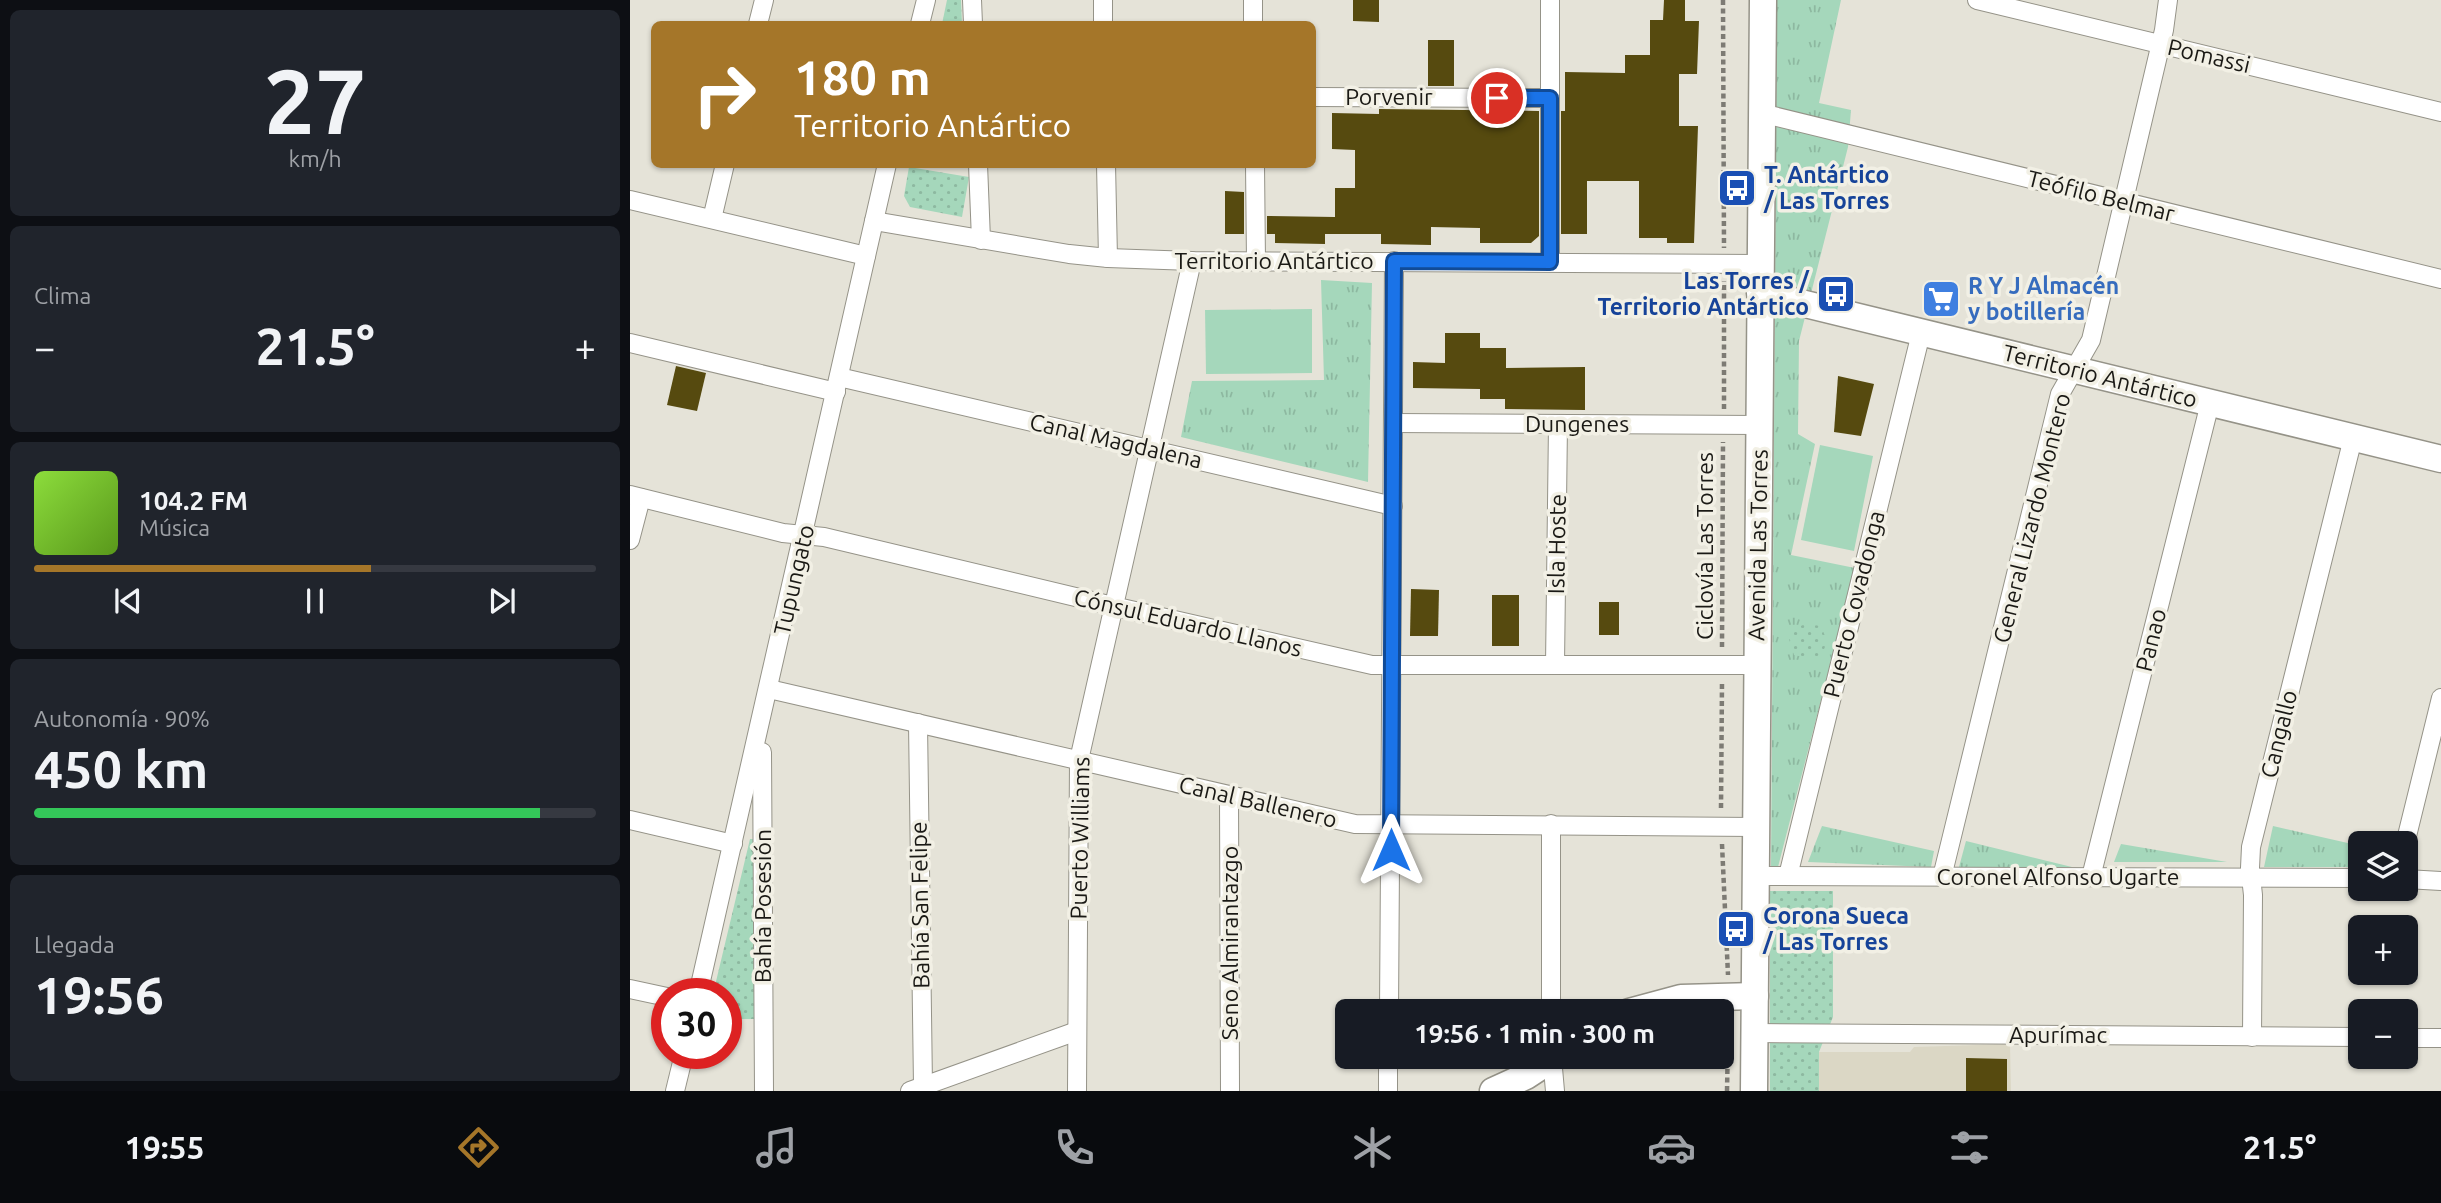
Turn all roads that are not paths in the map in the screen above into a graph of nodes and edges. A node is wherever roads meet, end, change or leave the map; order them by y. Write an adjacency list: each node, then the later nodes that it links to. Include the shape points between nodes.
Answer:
1 (764, 0): 10 (street)
2 (926, 0): 11 (street)
3 (972, 0): 12 (street)
4 (1103, 0): 13 (street)
5 (1253, 0): 14 (street)
6 (1550, 0): 17 (street)
7 (1763, 0): 19 (main road, Avenida Las Torres)
8 (1977, 0): 15 (street, Pomassi)
9 (2168, 0): 15 (street, General Lizardo Montero)
10 (759, 21)
11 (921, 21)
12 (973, 21)
13 (1103, 21)
14 (1253, 21)
15 (2161, 44): 18 (street, Pomassi); 26 (street, General Lizardo Montero)
16 (1316, 97): 17 (street, Porvenir)
17 (1550, 98): 35 (street)
18 (2441, 111)
19 (1762, 113): 26 (street, Teófilo Belmar); 36 (main road, Avenida Las Torres)
20 (724, 168): 27 (street)
21 (886, 168): 28 (street, Tupungato)
22 (978, 168): 29 (street)
23 (1106, 168): 31 (street)
24 (1255, 168): 33 (street)
25 (630, 200): 27 (street)
26 (2123, 202): 37 (street, Teófilo Belmar); 41 (street, General Lizardo Montero, via 2091,340)
27 (712, 219): 30 (street)
28 (874, 221): 29 (street, Territorio Antártico); 30 (street, Tupungato)
29 (981, 240): 31 (street, Territorio Antártico)
30 (866, 256): 42 (street, Tupungato)
31 (1108, 258): 32 (street, Territorio Antártico)
32 (1192, 261): 33 (street, Territorio Antártico); 48 (street, Puerto Williams)
33 (1256, 261): 34 (street, Territorio Antártico)
34 (1394, 261): 35 (street, Territorio Antártico); 44 (street)
35 (1550, 262): 36 (street, Territorio Antártico)
36 (1760, 264): 38 (main road, Avenida Las Torres)
37 (2441, 279)
38 (1760, 293): 39 (main road, Territorio Antártico); 46 (main road, Avenida Las Torres)
39 (1921, 332): 41 (main road, Territorio Antártico); 71 (street, Puerto Covadonga)
40 (630, 343): 42 (street, Canal Magdalena)
41 (2075, 370): 43 (main road, Territorio Antártico); 72 (street, General Lizardo Montero, via 2060,394)
42 (837, 384): 48 (street, Canal Magdalena); 52 (street, Tupungato)
43 (2210, 403): 47 (main road, Territorio Antártico); 73 (street, Panao)
44 (1394, 423): 45 (street, Dungenes); 51 (street)
45 (1558, 424): 46 (street, Dungenes); 56 (street, Isla Hoste)
46 (1760, 425): 57 (main road, Avenida Las Torres)
47 (2353, 438): 49 (main road, Territorio Antártico); 74 (street, Cangallo, via 2251,847)
48 (1149, 449): 51 (street, Canal Magdalena); 54 (street, Puerto Williams)
49 (2441, 459)
50 (635, 497): 52 (street, Cónsul Eduardo Llanos); 53 (street)
51 (1393, 506): 55 (street)
52 (804, 535): 54 (street, Cónsul Eduardo Llanos); 58 (street, Tupungato)
53 (630, 540)
54 (1114, 606): 55 (street, Cónsul Eduardo Llanos, via 1361,663); 62 (street, Puerto Williams)
55 (1392, 665): 56 (street, Cónsul Eduardo Llanos); 65 (street)
56 (1555, 665): 57 (street, Cónsul Eduardo Llanos)
57 (1757, 665): 67 (main road, Avenida Las Torres)
58 (769, 689): 60 (street, Tupungato); 61 (street, Canal Ballenero)
59 (2441, 698): 68 (street)
60 (761, 721): 69 (street, Tupungato); 97 (street, Bahía Posesión)
61 (918, 723): 62 (street, Canal Ballenero); 95 (street, Bahía San Felipe)
62 (1079, 760): 63 (street, Canal Ballenero); 85 (street, Puerto Williams)
63 (1229, 795): 65 (street, Canal Ballenero, via 1355,824); 99 (street, Seno Almirantazgo)
64 (630, 820): 69 (street)
65 (1391, 823): 66 (street, Canal Ballenero); 82 (street)
66 (1550, 824): 67 (street, Canal Ballenero); 83 (street)
67 (1756, 827): 70 (main road, Avenida Las Torres)
68 (2408, 831)
69 (733, 844): 78 (street, Tupungato)
70 (1756, 876): 71 (street, Coronel Alfonso Ugarte); 81 (main road, Avenida Las Torres)
71 (1788, 876): 72 (street, Coronel Alfonso Ugarte)
72 (1942, 877): 73 (street, Coronel Alfonso Ugarte)
73 (2091, 877): 74 (street, Coronel Alfonso Ugarte)
74 (2251, 878): 75 (street, Coronel Alfonso Ugarte); 87 (street, Cangallo)
75 (2348, 878)
76 (2418, 880): 77 (street)
77 (2441, 881)
78 (702, 978)
79 (630, 989): 80 (street)
80 (651, 994)
81 (1742, 996): 84 (main road); 86 (main road, Avenida Las Torres)
82 (1389, 999)
83 (1550, 999)
84 (1677, 999)
85 (1077, 1031): 95 (street); 98 (street, Puerto Williams)
86 (1754, 1032): 87 (street, Apurímac); 103 (main road, Avenida Las Torres)
87 (2252, 1037): 88 (street, Apurímac)
88 (2348, 1037)
89 (2418, 1038): 90 (street)
90 (2441, 1038)
91 (680, 1069): 96 (street)
92 (1388, 1069): 100 (street)
93 (1536, 1069): 101 (main road)
94 (1554, 1069): 102 (street)
95 (916, 1089)
96 (675, 1091)
97 (764, 1091)
98 (1077, 1091)
99 (1230, 1091)
100 (1388, 1091)
101 (1493, 1091)
102 (1555, 1091)
103 (1754, 1091)

